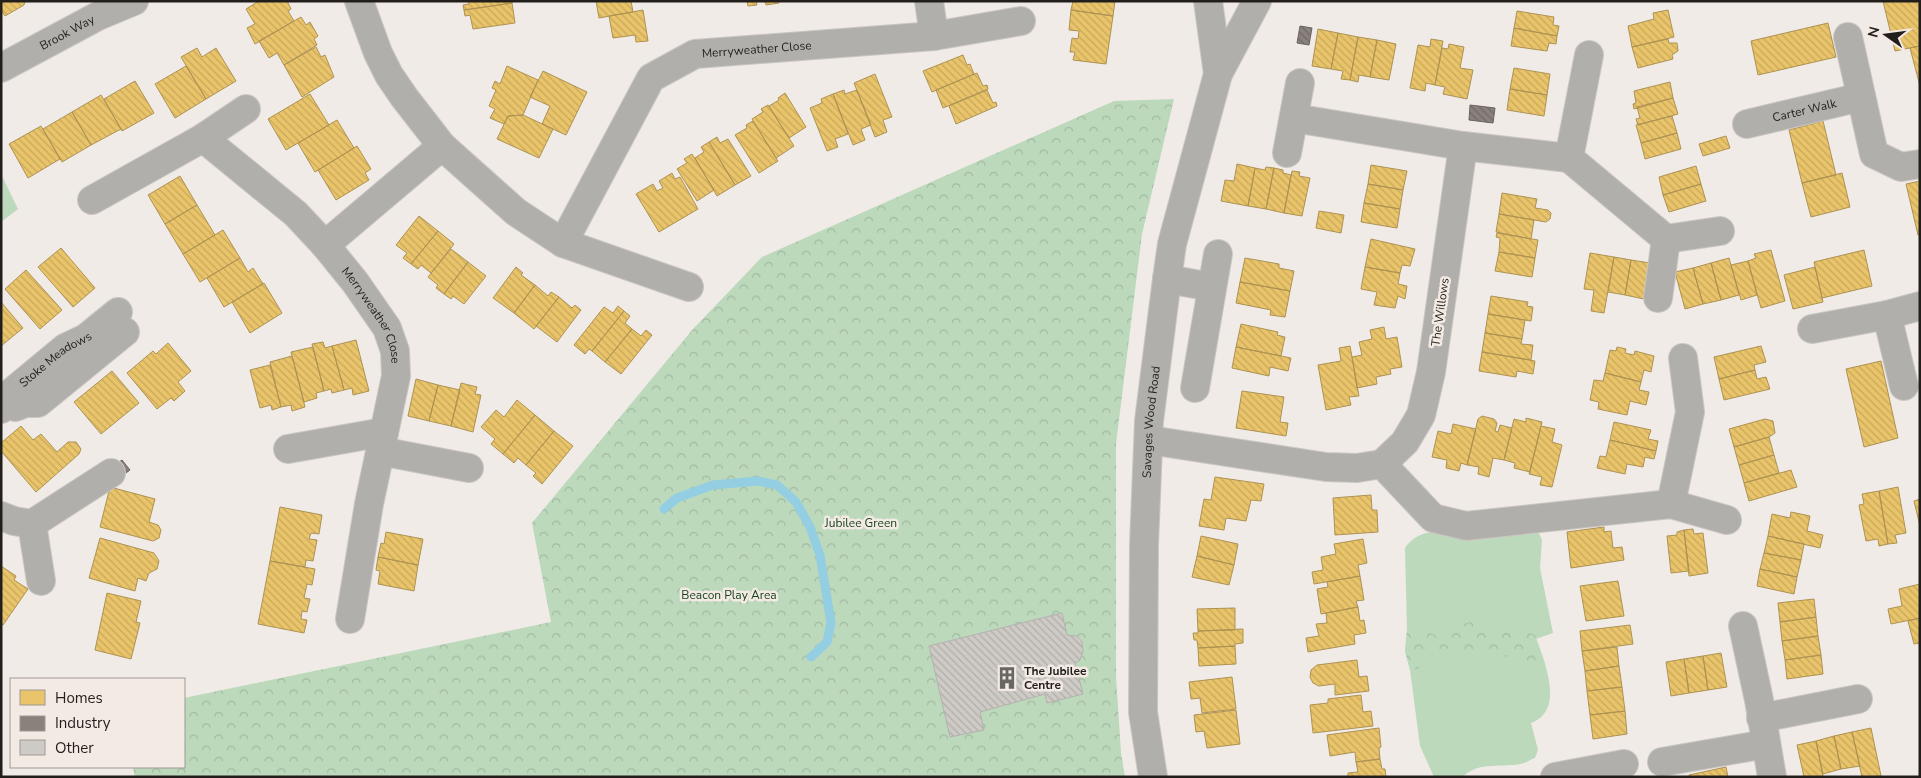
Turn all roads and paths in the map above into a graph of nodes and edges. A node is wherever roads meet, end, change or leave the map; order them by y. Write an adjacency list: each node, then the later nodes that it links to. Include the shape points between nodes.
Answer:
1 (134, 1): 6 (street, Brook Way)
2 (359, 1): 19 (street, via 370,35 389,75)
3 (929, 1): 8 (street)
4 (1208, 1): 12 (street, Savages Wood Road)
5 (1257, 1): 12 (street, Savages Wood Road)
6 (95, 9): 11 (street, Brook Way)
7 (1021, 21): 8 (street, Merryweather Close)
8 (934, 36): 27 (street, Merryweather Close, via 695,54 651,78)
9 (1848, 37): 14 (street)
10 (1589, 55): 22 (street)
11 (1, 68)
12 (1218, 74): 30 (street, Savages Wood Road, via 1172,244)
13 (1300, 83): 16 (street)
14 (1861, 97): 17 (street, Carter Walk); 23 (street, via 1874,154 1901,167)
15 (246, 109): 18 (street)
16 (1294, 118): 20 (street); 21 (street)
17 (1747, 124)
18 (203, 138): 24 (street); 28 (street, Merryweather Close, via 296,214)
19 (442, 146): 27 (street, via 516,212); 28 (street)
20 (1463, 146): 22 (street); 45 (street, The Willows, via 1432,372 1421,415 1405,442)
21 (1288, 154)
22 (1569, 158): 26 (street)
23 (1920, 164)
24 (92, 200)
25 (1720, 231): 26 (street)
26 (1666, 239): 33 (street)
27 (563, 243): 32 (street)
28 (325, 245): 43 (street, Merryweather Close, via 387,328 395,351 396,376)
29 (1218, 254): 31 (street)
30 (1168, 279): 31 (street); 42 (street, Savages Wood Road)
31 (1212, 286): 40 (street)
32 (689, 287)
33 (1658, 298)
34 (1920, 306): 35 (street)
35 (1887, 314): 37 (street); 39 (street)
36 (121, 322): 41 (street, Stoke Meadows, via 65,348 6,397)
37 (1812, 329)
38 (1683, 358): 48 (street, via 1690,412)
39 (1904, 386)
40 (1195, 388)
41 (5, 405)
42 (1149, 440): 45 (street, via 1326,467 1357,468); 59 (street, Savages Wood Road, via 1144,546 1143,712)
43 (382, 441): 44 (street); 46 (street); 53 (street, Merryweather Close, via 368,504)
44 (288, 448)
45 (1382, 464): 48 (street, via 1433,518 1466,526)
46 (470, 468)
47 (111, 473): 51 (street)
48 (1671, 504): 50 (street)
49 (1, 516): 51 (street)
50 (1727, 520)
51 (32, 524): 52 (street)
52 (41, 581)
53 (350, 618)
54 (1743, 626): 56 (street)
55 (1858, 699): 56 (street)
56 (1762, 721): 57 (street, via 1704,754); 61 (street)
57 (1662, 762)
58 (1624, 764): 60 (street)
59 (1153, 777)
60 (1555, 777)
61 (1772, 777)

